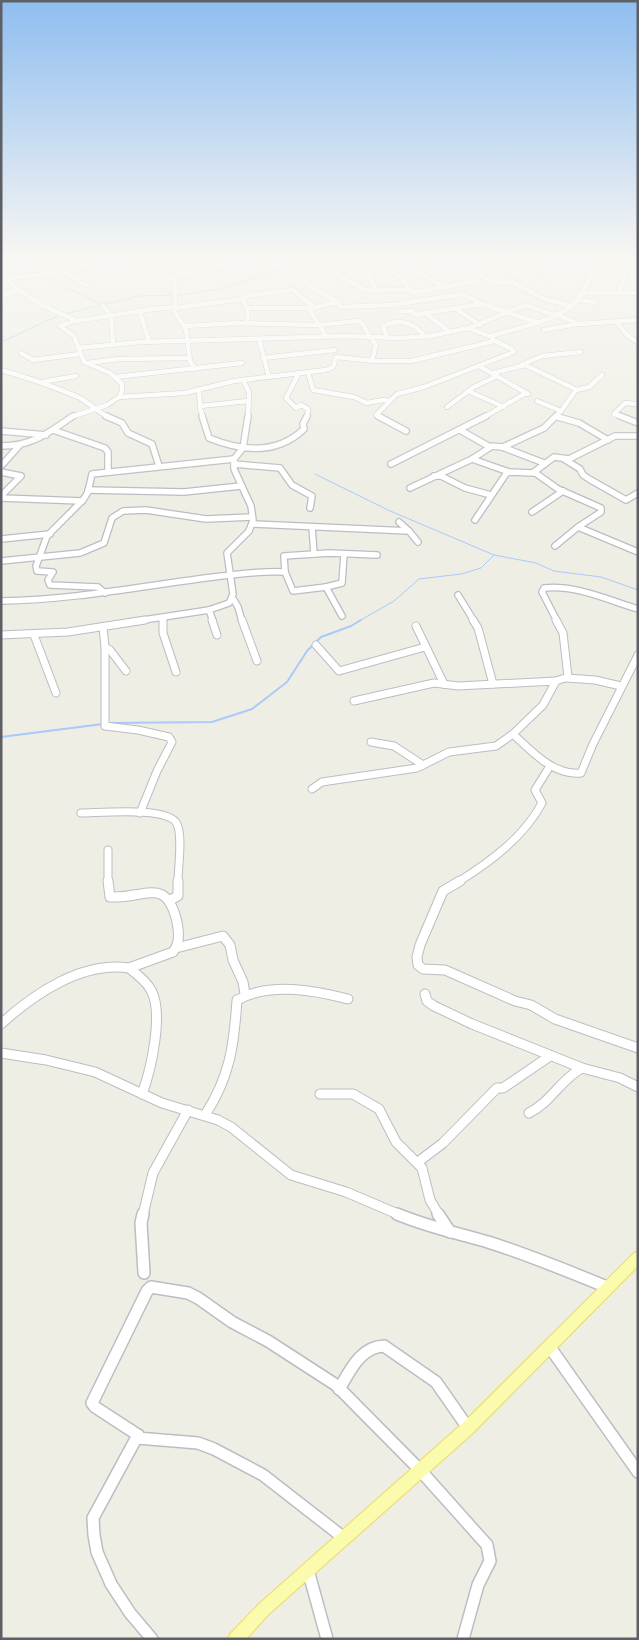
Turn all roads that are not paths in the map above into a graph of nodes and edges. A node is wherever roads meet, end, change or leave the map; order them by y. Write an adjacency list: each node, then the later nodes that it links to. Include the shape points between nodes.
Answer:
1 (71, 334): 28 (street)
2 (112, 334): 27 (street)
3 (146, 334): 24 (street)
4 (185, 334): 25 (street)
5 (209, 334): 23 (street)
6 (245, 334): 22 (street)
7 (324, 334): 16 (street)
8 (368, 334): 18 (street)
9 (386, 334): 19 (street)
10 (423, 334): 15 (street)
11 (440, 334): 15 (street)
12 (481, 334): 21 (street)
13 (506, 334): 21 (street)
14 (626, 334): 26 (street)
15 (425, 336): 19 (street)
16 (327, 337): 17 (street); 20 (street)
17 (336, 337): 18 (street); 29 (street)
18 (371, 338): 19 (street); 36 (street, via 376,345)
19 (387, 338)
20 (258, 339): 22 (street); 35 (street)
21 (492, 339): 36 (street, via 491,342 426,359); 40 (street, via 514,352)
22 (245, 340): 23 (street)
23 (210, 341): 25 (street)
24 (149, 342): 25 (street); 27 (street)
25 (187, 342): 34 (street)
26 (638, 343)
27 (113, 344): 28 (street)
28 (78, 348): 32 (street)
29 (335, 350): 33 (street); 35 (street)
30 (581, 352): 39 (street, via 548,354)
31 (21, 353): 32 (street, via 33,360)
32 (80, 354): 37 (street)
33 (335, 357): 36 (street); 43 (street, via 334,367)
34 (189, 358): 37 (street, via 114,359); 41 (street)
35 (263, 358): 49 (street)
36 (372, 361)
37 (87, 363): 48 (street)
38 (242, 363): 41 (street)
39 (521, 365): 45 (street); 53 (street)
40 (479, 366): 45 (street); 57 (street, via 424,387 400,392)
41 (195, 369): 48 (street)
42 (1, 370): 51 (street)
43 (308, 372): 44 (street); 57 (street, via 313,390 354,397 367,403)
44 (299, 373): 49 (street); 78 (street, via 292,381 286,398 296,408 301,405 308,409 303,431 277,446)
45 (495, 375): 54 (street); 61 (street, via 527,393)
46 (602, 375): 53 (street, via 589,388)
47 (76, 376): 51 (street)
48 (115, 377): 55 (street, via 122,386)
49 (269, 377): 50 (street)
50 (243, 380): 52 (street); 56 (street, via 249,392)
51 (40, 382): 63 (street, via 82,399)
52 (199, 389): 55 (street); 60 (street)
53 (576, 390): 64 (street)
54 (468, 392): 61 (street); 62 (street)
55 (119, 398): 63 (street)
56 (248, 401): 60 (street); 78 (street, via 248,426)
57 (389, 401): 70 (street, via 376,417)
58 (537, 401): 64 (street)
59 (638, 404): 66 (street, via 625,403 614,414)
60 (200, 406): 78 (street, via 209,438)
61 (504, 406): 68 (street)
62 (447, 407)
63 (95, 409): 67 (street, via 80,412); 85 (street, via 122,423 128,433 152,444)
64 (561, 411): 65 (street)
65 (558, 416): 73 (street, via 579,423); 77 (street, via 544,428)
66 (638, 423)
67 (53, 430): 71 (street); 86 (street, via 105,448)
68 (460, 430): 76 (street); 83 (street)
69 (1, 431): 71 (street)
70 (406, 431)
71 (46, 435): 75 (street)
72 (638, 436): 73 (street, via 615,436)
73 (608, 440): 79 (street, via 573,457)
74 (1, 446): 75 (street)
75 (19, 446): 84 (street)
76 (490, 447): 77 (street); 80 (street)
77 (503, 447): 82 (street)
78 (243, 448): 81 (street)
79 (562, 458): 82 (street, via 554,456); 95 (street, via 589,479 626,500)
80 (472, 459): 88 (street); 90 (street)
81 (234, 462): 85 (street); 91 (street); 99 (street, via 280,468 292,485 312,496)
82 (544, 463): 89 (street)
83 (391, 464)
84 (1, 466)
85 (158, 466): 86 (street)
86 (108, 471): 93 (street, via 92,474)
87 (1, 472): 97 (street, via 21,476)
88 (509, 472): 89 (street); 96 (street)
89 (534, 473): 94 (street)
90 (433, 476): 92 (street); 96 (street)
91 (241, 486): 93 (street, via 184,492); 101 (street, via 251,504)
92 (410, 488)
93 (88, 490): 98 (street)
94 (563, 491): 100 (street); 105 (street, via 602,510)
95 (638, 493)
96 (491, 495): 102 (street)
97 (2, 499): 98 (street)
98 (82, 501): 107 (street)
99 (310, 508)
100 (532, 512)
101 (252, 520): 104 (street); 115 (street, via 125,511 111,519 105,541 100,546 82,554); 118 (street, via 248,533 227,553)
102 (475, 520)
103 (399, 522): 106 (street)
104 (312, 527): 106 (street); 112 (street)
105 (578, 527): 110 (street); 111 (street)
106 (409, 531): 109 (street)
107 (50, 534): 108 (street); 115 (street)
108 (1, 539)
109 (418, 542)
110 (555, 546)
111 (638, 552)
112 (314, 554): 113 (street); 117 (street, via 284,556)
113 (344, 554): 114 (street); 119 (street, via 342,583)
114 (377, 555)
115 (40, 556): 116 (street, via 22,561); 120 (street, via 37,571 53,572 48,580 50,585 98,587)
116 (1, 561)
117 (284, 572): 118 (street, via 267,570); 119 (street, via 293,591)
118 (230, 576): 120 (street, via 159,583); 122 (street)
119 (326, 587): 126 (street)
120 (105, 593): 123 (street, via 42,601)
121 (458, 595): 143 (street, via 478,628)
122 (232, 597): 124 (street, via 229,603); 137 (street)
123 (1, 601)
124 (209, 610): 127 (street); 131 (street)
125 (638, 610): 140 (street, via 574,588 542,589 563,633)
126 (342, 616)
127 (163, 618): 129 (street); 139 (street, via 163,632)
128 (416, 626): 135 (street)
129 (103, 627): 130 (street); 134 (street)
130 (34, 635): 132 (street); 145 (street)
131 (217, 635)
132 (1, 636)
133 (316, 645): 135 (street, via 340,671)
134 (105, 647): 138 (street); 153 (street, via 105,726 170,737 172,742)
135 (425, 647): 142 (street)
136 (638, 655): 144 (street)
137 (257, 661)
138 (126, 672)
139 (176, 672)
140 (567, 678): 141 (street); 144 (street)
141 (556, 680): 143 (street); 147 (street, via 550,698)
142 (444, 684): 143 (street); 146 (street, via 434,683)
143 (493, 684)
144 (621, 686): 150 (street, via 581,774)
145 (56, 693)
146 (354, 701)
147 (513, 734): 149 (street, via 496,746 449,752); 150 (street)
148 (371, 742): 149 (street, via 394,746)
149 (423, 765): 151 (street, via 322,782)
150 (550, 766): 162 (street, via 536,788 542,803 533,820 486,864 443,891 420,945 418,966 423,970 445,970 531,1005 555,1019)
151 (312, 790)
152 (81, 812): 153 (street)
153 (140, 813): 155 (street, via 170,816 177,824 178,896)
154 (108, 850): 155 (street, via 110,897 158,893)
155 (170, 900): 156 (street, via 179,941)
156 (176, 948): 157 (street); 158 (street, via 223,936 228,939)
157 (129, 968): 161 (street, via 97,968 79,974); 167 (street, via 150,988 154,999 157,1033 151,1070)
158 (245, 994): 160 (street, via 300,990); 171 (street, via 237,1000 236,1032 226,1079)
159 (425, 994): 164 (street, via 428,1001 446,1012)
160 (348, 999)
161 (1, 1024)
162 (638, 1048)
163 (1, 1053): 167 (street, via 95,1072)
164 (550, 1056): 165 (street); 172 (street, via 503,1088 497,1088 443,1143)
165 (582, 1068): 166 (street, via 620,1078); 170 (street, via 576,1070 542,1108)
166 (638, 1087)
167 (142, 1094): 169 (street)
168 (320, 1094): 172 (street, via 353,1094 370,1102 382,1112 396,1142)
169 (188, 1110): 171 (street); 175 (street, via 153,1173 141,1223)
170 (529, 1113)
171 (205, 1114): 173 (street, via 231,1127 291,1175 346,1192 426,1226)
172 (418, 1162): 173 (street, via 430,1200)
173 (450, 1232): 176 (street, via 541,1260)
174 (638, 1256): 176 (main road)
175 (144, 1273)
176 (608, 1287): 177 (main road)
177 (549, 1346): 179 (main road); 182 (street)
178 (340, 1389): 179 (street, via 367,1350 384,1346 436,1382); 180 (street, via 198,1298 188,1293 151,1287 92,1403); 181 (street)
179 (468, 1428): 181 (main road)
180 (138, 1435): 183 (street, via 137,1438 198,1443 214,1449 263,1475); 185 (street, via 93,1518 92,1532 117,1596)
181 (420, 1470): 183 (main road); 188 (street, via 487,1545 490,1553)
182 (638, 1472)
183 (344, 1538): 184 (main road)
184 (308, 1570): 186 (main road); 187 (street)
185 (152, 1639)
186 (235, 1639)
187 (327, 1639)
188 (463, 1639)

